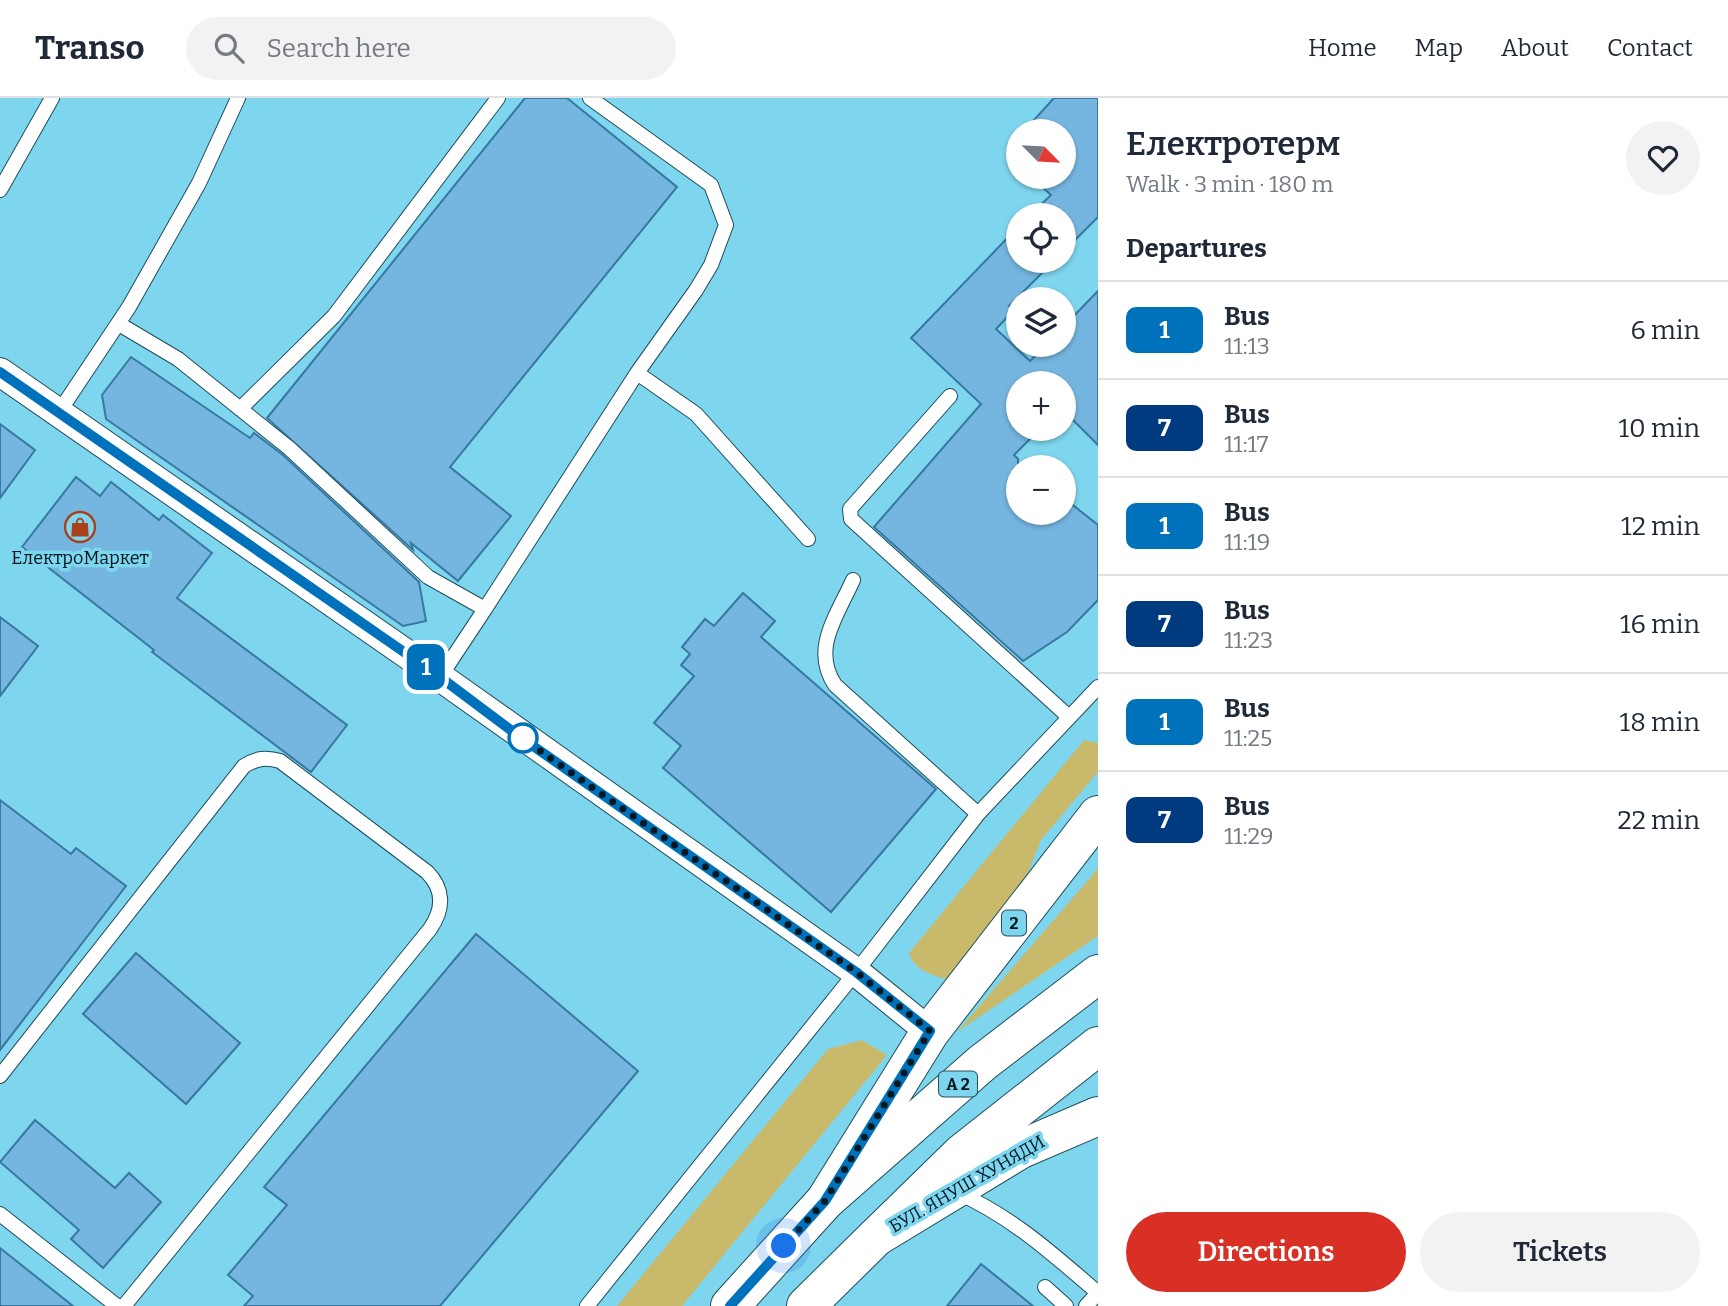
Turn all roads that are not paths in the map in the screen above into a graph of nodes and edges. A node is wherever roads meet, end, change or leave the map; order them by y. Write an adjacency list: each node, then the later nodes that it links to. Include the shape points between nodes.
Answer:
1 (52, 98): 5 (lane)
2 (238, 98): 6 (lane, via 199,183)
3 (498, 98): 10 (lane, via 334,316)
4 (590, 98): 8 (lane, via 711,185 726,225 711,265)
5 (0, 190)
6 (119, 324): 10 (lane, via 178,359); 11 (lane)
7 (0, 372): 11 (street)
8 (637, 373): 12 (lane, via 695,414); 14 (lane)
9 (950, 396): 17 (lane, via 850,509 851,519)
10 (240, 409): 14 (lane, via 289,448 428,577)
11 (59, 412): 15 (street)
12 (808, 538)
13 (853, 580): 18 (lane, via 823,650 824,669 835,685)
14 (485, 609): 15 (lane)
15 (440, 677): 20 (street)
16 (1098, 687): 17 (lane)
17 (1069, 717): 18 (lane)
18 (978, 814): 20 (lane)
19 (1098, 815): 22 (main road, 2)
20 (856, 972): 22 (street); 34 (lane)
21 (1098, 974): 27 (main road, A 2, via 982,1063)
22 (930, 1031): 27 (main road, 2)
23 (1098, 1046): 29 (main road, via 961,1154)
24 (0, 1076): 33 (lane, via 253,760 279,761 426,872 438,886 441,908 430,929)
25 (1098, 1116): 26 (main road, БУЛ. ЯНУШ ХУНЯДИ, via 1021,1149)
26 (955, 1192): 29 (main road, БУЛ. ЯНУШ ХУНЯДИ); 31 (lane, via 988,1206 1025,1231)
27 (825, 1201): 35 (main road)
28 (0, 1214): 32 (lane)
29 (876, 1237): 36 (main road)
30 (1045, 1287): 37 (lane)
31 (1098, 1293): 38 (lane)
32 (117, 1306)
33 (124, 1306)
34 (587, 1306)
35 (730, 1306)
36 (806, 1306)
37 (1066, 1306)
38 (1086, 1306)

